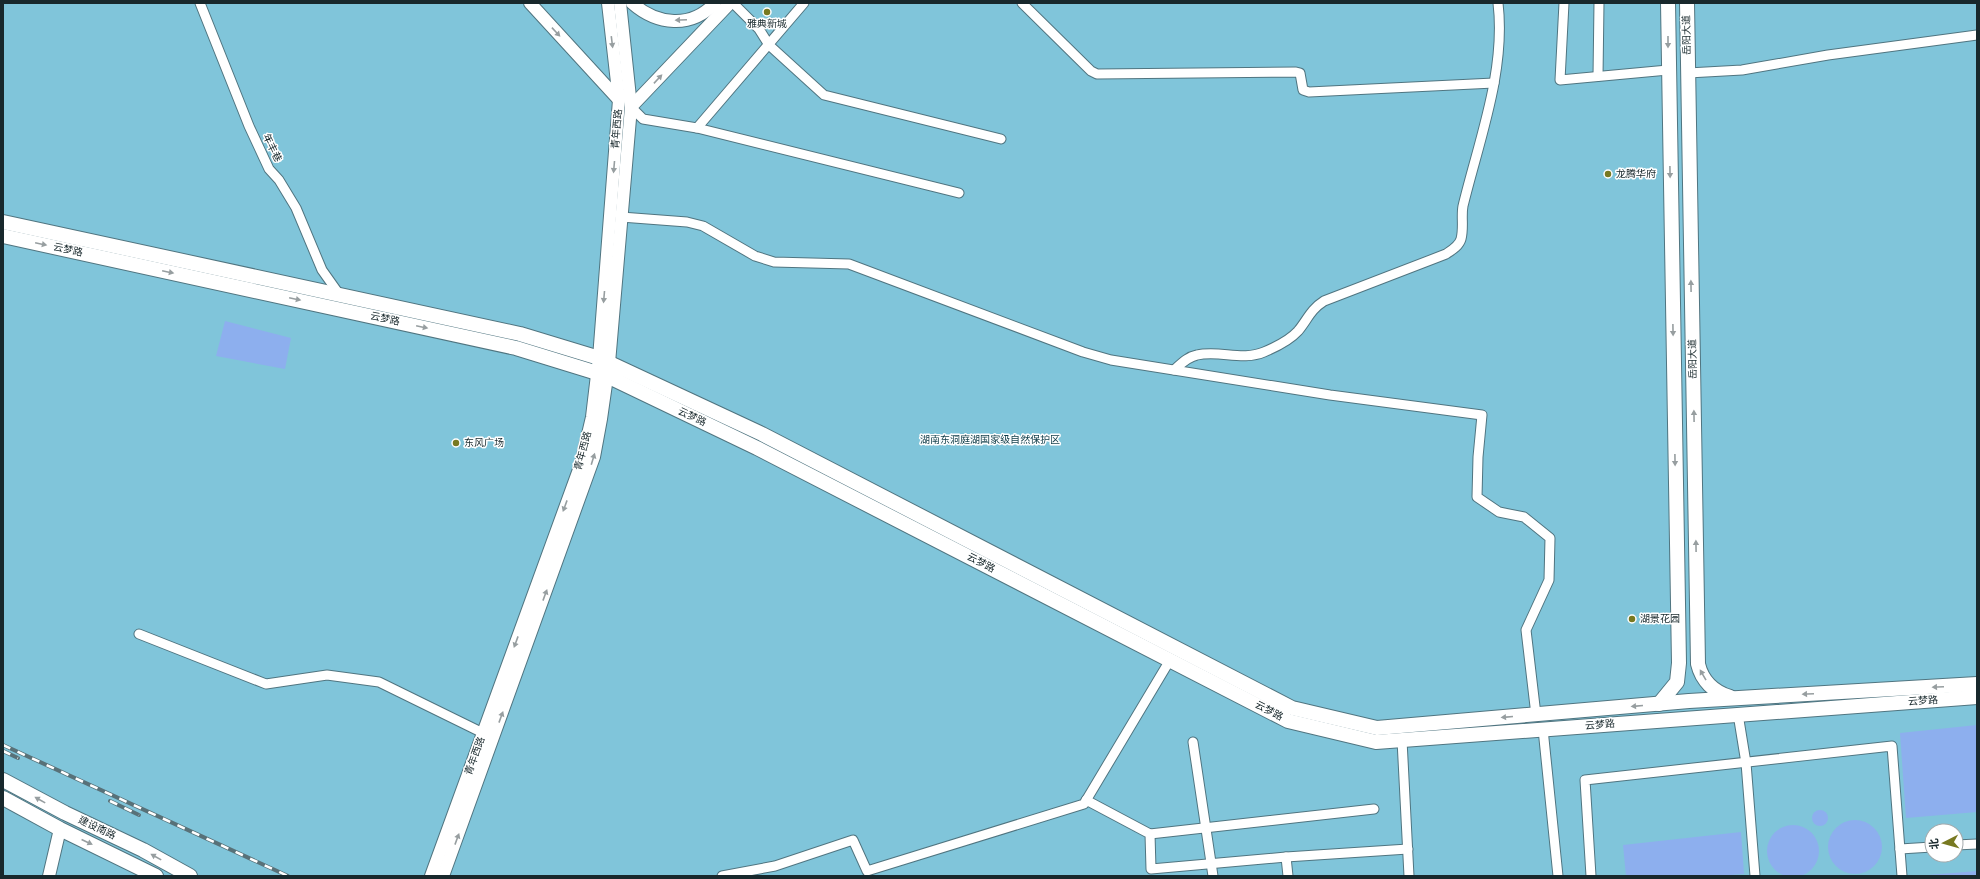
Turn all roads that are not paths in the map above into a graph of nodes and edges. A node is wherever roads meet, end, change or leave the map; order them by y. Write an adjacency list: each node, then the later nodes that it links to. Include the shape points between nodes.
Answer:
1 (200, 3): 29 (street, 年丰巷, via 269,169 296,208 322,270)
2 (530, 3): 21 (main road, one-way to 21)
3 (608, 3): 21 (main road, 青年西路, one-way to 21)
4 (620, 3): 22 (main road, 青年西路)
5 (632, 3): 6 (main road, one-way to 5, via 705,14 689,20 658,19)
6 (714, 3)
7 (731, 3): 16 (street, via 759,29); 22 (main road, one-way to 7)
8 (804, 3): 16 (street)
9 (1022, 3): 20 (street, via 1097,74 1296,72 1300,73 1303,90 1309,92)
10 (1498, 3): 20 (street, via 1500,25)
11 (1564, 3): 19 (street, via 1560,80)
12 (1599, 3): 19 (street)
13 (1668, 3): 17 (main road, 岳阳大道, one-way to 17)
14 (1687, 3): 18 (main road, 岳阳大道)
15 (1977, 35): 18 (street, via 1828,55 1742,70)
16 (769, 45): 23 (street); 24 (street, via 824,95)
17 (1668, 70): 19 (street); 37 (main road, 岳阳大道, one-way to 37, via 1679,663 1677,682)
18 (1688, 72): 36 (main road, 岳阳大道, one-way to 18, via 1715,690 1700,674 1698,664)
19 (1598, 76)
20 (1494, 83): 31 (street, via 1463,207 1461,240 1456,247 1446,254 1324,301 1314,308 1292,336 1255,356 1198,355 1185,360)
21 (619, 100): 30 (main road, 青年西路, one-way to 30)
22 (631, 107): 23 (street, via 644,119); 26 (main road, 青年西路)
23 (697, 128): 25 (street)
24 (1001, 139)
25 (959, 193)
26 (621, 217): 30 (main road, 青年西路); 31 (street, via 687,222 702,226 756,256 774,262 849,264 1095,356 1127,364)
27 (3, 222): 29 (main road)
28 (3, 236): 30 (main road, 云梦路, one-way to 30)
29 (339, 294): 30 (main road, via 520,334)
30 (603, 367): 33 (main road, 云梦路); 39 (main road, one-way to 30, via 1377,728 1292,708 762,434); 41 (main road, 青年西路, one-way to 41, via 581,464); 63 (main road, 青年西路, one-way to 30, via 594,457 601,419)
31 (1174, 370): 39 (street, via 1330,395 1482,415 1477,497 1499,512 1524,517 1550,538 1549,580 1526,630)
32 (139, 634): 41 (street, via 266,684 327,675 379,682)
33 (1170, 660): 42 (main road, 云梦路, via 1288,721 1376,742); 47 (street)
34 (1977, 684): 36 (main road, one-way to 36)
35 (1977, 697): 38 (main road, 云梦路)
36 (1732, 698): 37 (main road)
37 (1659, 704): 39 (main road, one-way to 39)
38 (1738, 714): 40 (main road, 云梦路); 44 (street)
39 (1536, 715)
40 (1543, 729): 42 (main road, 云梦路); 68 (street)
41 (483, 733): 62 (main road, 青年西路)
42 (1402, 740): 55 (street)
43 (1193, 742): 49 (street)
44 (1746, 763): 56 (street, via 1892,746); 69 (street, via 1585,780); 70 (street)
45 (3, 780): 61 (main road, 建设南路, one-way to 45)
46 (3, 798): 50 (main road, 建设南路)
47 (1086, 800): 51 (street); 64 (street, via 1084,804 867,871 853,840 775,866)
48 (1374, 809): 49 (street)
49 (1206, 828): 51 (street); 58 (street)
50 (60, 829): 59 (main road); 60 (main road, 建设南路, one-way to 60)
51 (1150, 834): 58 (street, via 1151,869)
52 (1977, 844): 53 (street)
53 (1964, 845)
54 (1924, 848): 56 (street)
55 (1408, 849): 57 (street); 67 (street)
56 (1900, 849): 71 (street)
57 (1286, 857): 58 (street); 66 (street)
58 (1211, 864): 65 (street)
59 (50, 876)
60 (156, 876)
61 (190, 876)
62 (431, 876)
63 (443, 876)
64 (722, 876)
65 (1213, 876)
66 (1288, 876)
67 (1410, 876)
68 (1558, 876)
69 (1591, 876)
70 (1755, 876)
71 (1902, 876)

